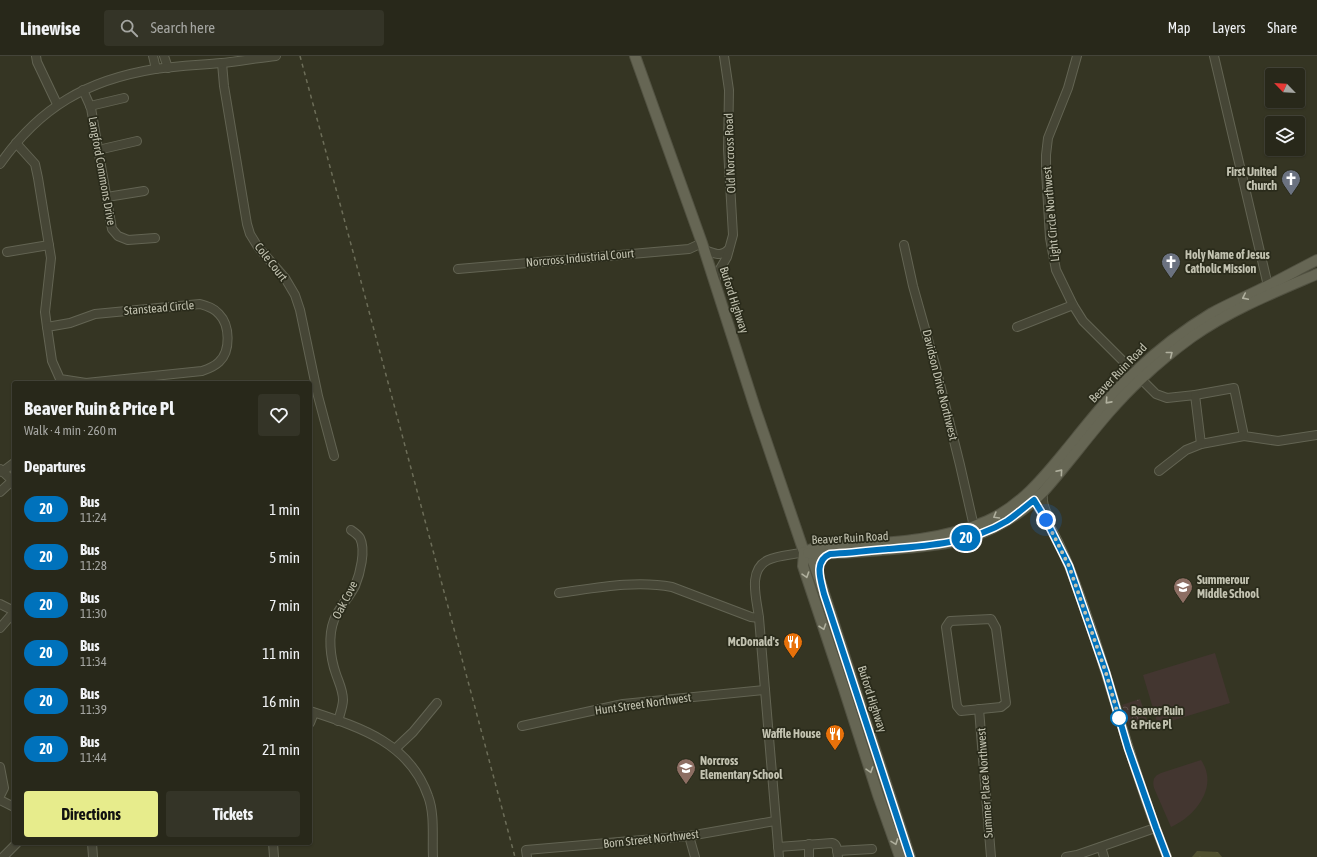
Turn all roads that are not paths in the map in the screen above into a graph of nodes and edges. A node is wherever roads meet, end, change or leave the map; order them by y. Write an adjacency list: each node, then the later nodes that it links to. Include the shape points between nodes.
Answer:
1 (36, 56): 14 (street)
2 (153, 56): 11 (street)
3 (164, 56): 10 (street)
4 (276, 56): 9 (street)
5 (635, 56): 25 (main road, Buford Highway)
6 (724, 56): 26 (street, Old Norcross Road, via 728,90 728,149 733,235)
7 (1077, 56): 35 (street, Light Circle Northwest, via 1068,88 1048,138 1046,171 1050,238 1056,270)
8 (1214, 56): 34 (street)
9 (222, 63): 10 (street); 45 (street, Cole Court, via 247,224 258,247 285,278 295,295)
10 (168, 68): 11 (street)
11 (156, 69): 12 (street, via 110,79)
12 (83, 90): 14 (street); 15 (street, Langford Commons Drive)
13 (124, 98): 15 (street)
14 (58, 104): 17 (street)
15 (90, 106): 18 (street, Langford Commons Drive)
16 (137, 141): 18 (street)
17 (16, 143): 19 (street); 23 (street, Stanstead Circle, via 35,164)
18 (98, 150): 21 (street, Langford Commons Drive)
19 (0, 164)
20 (144, 191): 21 (street)
21 (107, 197): 22 (street, Langford Commons Drive, via 112,229 118,236 128,240)
22 (155, 238)
23 (49, 245): 27 (street); 36 (street, Stanstead Circle, via 51,258 45,312)
24 (904, 245): 55 (street, Davidson Drive Northwest, via 960,464)
25 (703, 247): 26 (street, via 721,255); 29 (street, Norcross Industrial Court); 33 (main road, Buford Highway)
26 (729, 249): 33 (street, Old Norcross Road)
27 (7, 252)
28 (1317, 260): 34 (main road, Beaver Ruin Road)
29 (458, 269)
30 (1317, 274): 32 (main road, Beaver Ruin Road)
31 (1317, 278): 32 (street, via 1306,283)
32 (1302, 280): 34 (main road, Beaver Ruin Road)
33 (714, 282): 56 (main road, Buford Highway)
34 (1269, 290): 38 (main road, Beaver Ruin Road, via 1192,337)
35 (1073, 305): 37 (street); 38 (street, Light Circle Northwest, via 1083,321)
36 (47, 327): 39 (street, Stanstead Circle, via 52,361 60,379); 40 (street, Stanstead Circle, via 70,323 95,314 200,304 219,313 226,324 225,353 211,368)
37 (1017, 327)
38 (1138, 376): 41 (street, Light Circle Northwest, via 1156,394 1167,398); 51 (main road, Beaver Ruin Road, one-way to 38); 53 (main road, Beaver Ruin Road, one-way to 53, via 1106,402 1044,477)
39 (70, 381)
40 (105, 381)
41 (1195, 395): 43 (street, Light Circle Northwest, via 1234,388); 44 (street)
42 (1317, 435): 43 (street, via 1278,441)
43 (1244, 436): 44 (street)
44 (1201, 444): 48 (street, via 1186,450)
45 (334, 456)
46 (12, 463): 47 (street)
47 (1, 470): 49 (street)
48 (1159, 471)
49 (12, 481)
50 (12, 483): 52 (street)
51 (1044, 491): 53 (main road, Beaver Ruin Road); 58 (street, via 1044,509 1058,533)
52 (0, 492)
53 (1031, 497): 55 (main road, Beaver Ruin Road, via 1007,521 987,531); 58 (street)
54 (351, 530): 72 (street, Oak Cove, via 362,542 362,560 355,586 335,619 330,636 333,665 342,688 343,702)
55 (974, 531): 56 (main road, Beaver Ruin Road, via 815,548); 57 (main road, Beaver Ruin Road, via 956,541 936,545)
56 (804, 552): 57 (main road, Beaver Ruin Road); 59 (main road, Buford Highway, via 813,561); 64 (street, via 767,561 759,567 755,581); 68 (main road, Buford Highway, one-way to 68, via 802,566)
57 (830, 554): 59 (main road, via 821,562)
58 (1065, 556): 80 (street)
59 (821, 584): 67 (main road, Buford Highway)
60 (559, 593): 64 (street, via 626,585 662,585)
61 (1, 607): 62 (street)
62 (12, 611)
63 (12, 614): 65 (street)
64 (759, 618): 66 (street)
65 (0, 628)
66 (765, 690): 73 (street, Hunt Street Northwest, via 623,704); 79 (street)
67 (858, 697): 68 (main road); 99 (main road, Buford Highway)
68 (848, 700): 98 (main road, Buford Highway, one-way to 98)
69 (437, 703): 74 (street)
70 (980, 709): 70 (street, via 1001,707 1006,703 996,628 991,619 950,621 946,627 957,706 962,711); 100 (street, Summer Place Northwest)
71 (312, 712): 72 (street)
72 (338, 720): 74 (street, via 362,729)
73 (522, 726)
74 (395, 749): 94 (street, via 421,781 428,797)
75 (0, 767): 76 (street, via 4,788)
76 (0, 796)
77 (0, 800): 78 (street)
78 (12, 806)
79 (775, 821): 81 (street, Born Street Northwest); 86 (street)
80 (1156, 828): 87 (street); 103 (street)
81 (689, 836): 89 (street, Born Street Northwest); 95 (street)
82 (809, 844): 86 (street); 90 (street, via 834,843); 97 (street)
83 (15, 845): 91 (street)
84 (92, 845): 92 (street)
85 (272, 845): 93 (street)
86 (778, 847): 96 (street)
87 (1101, 847): 101 (street); 102 (street)
88 (872, 849): 90 (street)
89 (526, 854)
90 (837, 854)
91 (3, 857)
92 (93, 857)
93 (274, 857)
94 (433, 857)
95 (695, 857)
96 (779, 857)
97 (810, 857)
98 (900, 857)
99 (910, 857)
100 (991, 857)
101 (1066, 857)
102 (1104, 857)
103 (1167, 857)

